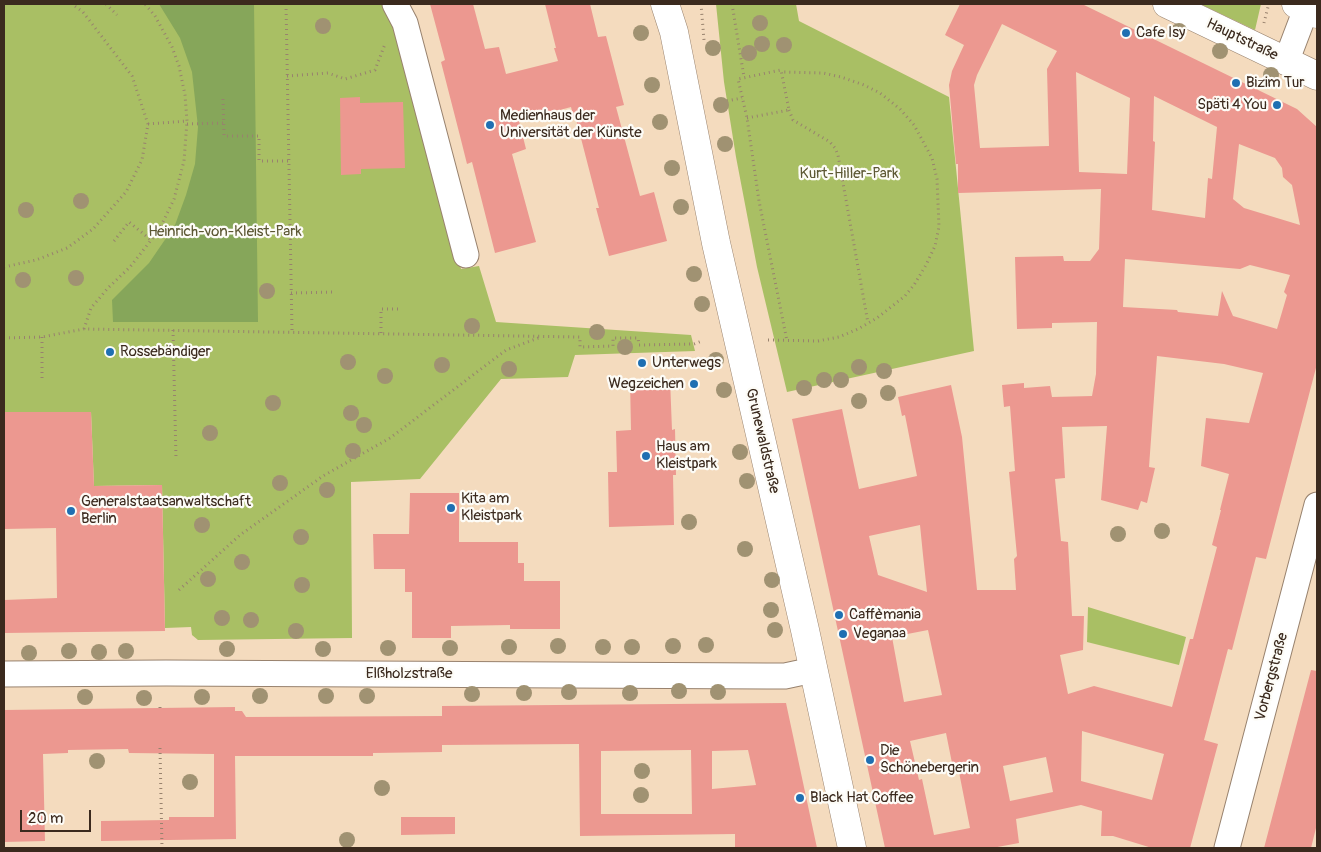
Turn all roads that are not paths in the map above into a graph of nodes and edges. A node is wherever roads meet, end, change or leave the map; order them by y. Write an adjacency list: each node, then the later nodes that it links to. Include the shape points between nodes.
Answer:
1 (395, 4): 9 (street, via 406,23)
2 (666, 4): 6 (main road, Grunewaldstraße)
3 (675, 4): 6 (main road, Grunewaldstraße)
4 (1167, 4): 7 (main road, Hauptstraße)
5 (1307, 8): 7 (street)
6 (674, 32): 11 (main road, Grunewaldstraße, via 716,243)
7 (1286, 62): 8 (main road, Hauptstraße)
8 (1317, 76)
9 (466, 255)
10 (1317, 505): 14 (street, Vorbergstraße)
11 (813, 670): 12 (street, Elßholzstraße, via 785,676); 13 (main road, Grunewaldstraße)
12 (4, 674)
13 (852, 848)
14 (1227, 848)

